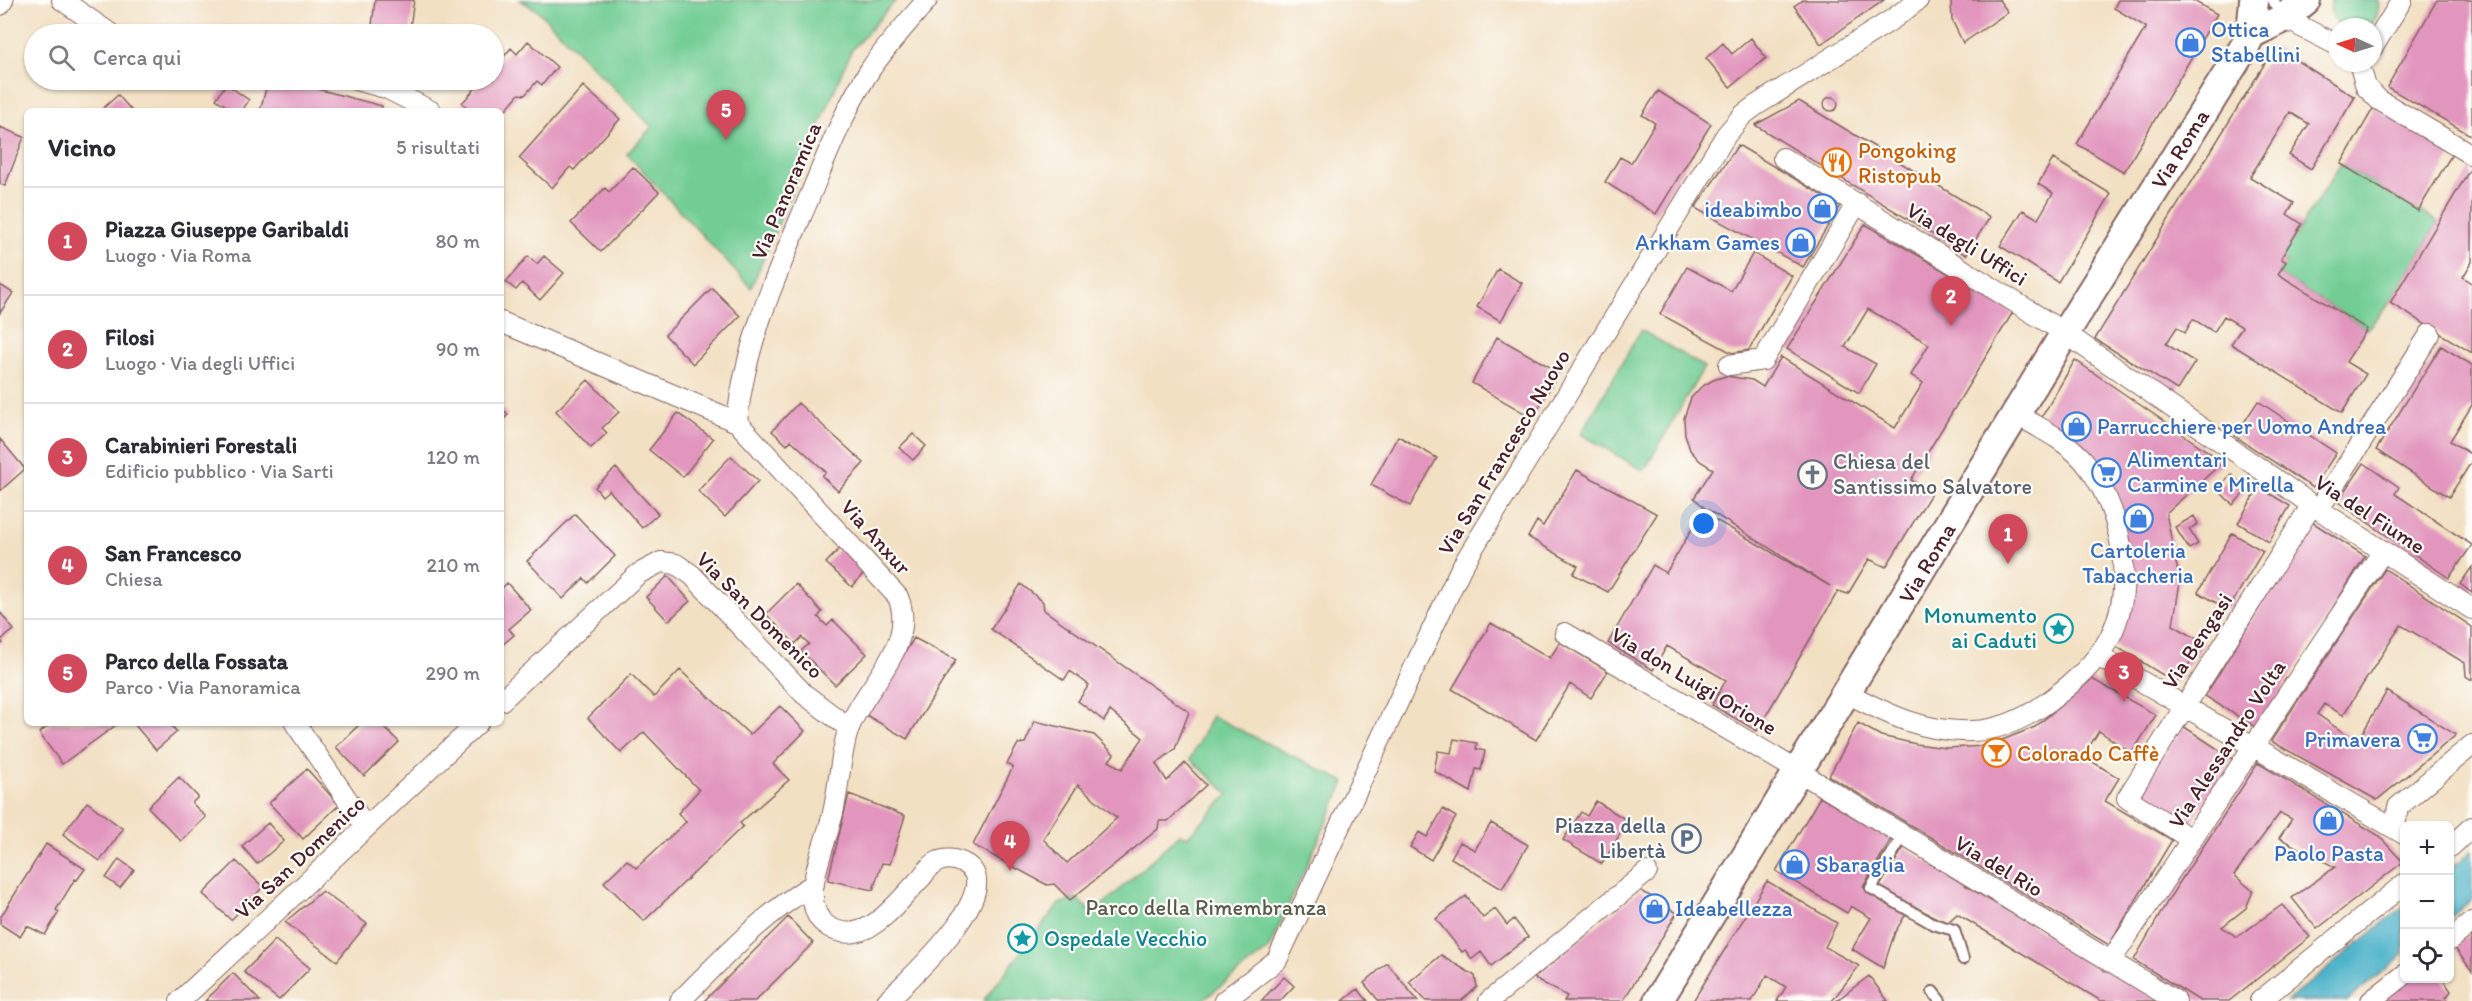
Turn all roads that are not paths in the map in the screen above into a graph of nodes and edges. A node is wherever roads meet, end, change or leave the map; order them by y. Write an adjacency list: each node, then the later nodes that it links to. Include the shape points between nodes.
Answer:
1 (3, 0): 8 (street)
2 (62, 0): 10 (street)
3 (927, 0): 25 (street, Via Panoramica, via 872,67 840,124 751,344)
4 (1918, 0): 57 (street, Via San Francesco Nuovo, via 1755,106 1726,135 1461,568 1277,960)
5 (2254, 0): 12 (main road, Via Roma)
6 (2307, 0): 9 (main road)
7 (2402, 0): 11 (street)
8 (0, 5)
9 (2279, 9): 12 (main road); 13 (street)
10 (97, 24)
11 (2382, 32)
12 (2251, 34): 21 (main road, Via Roma)
13 (2328, 39)
14 (2362, 72): 17 (street, via 2366,87 2379,100)
15 (390, 90): 16 (street)
16 (425, 108)
17 (2472, 155)
18 (1783, 158): 19 (street, Via degli Uffici)
19 (1857, 203): 21 (street, Via degli Uffici); 23 (street, via 1763,360)
20 (504, 323): 25 (street, Via Anxur)
21 (2065, 333): 24 (main road, Via Roma); 26 (street, Via del Fiume)
22 (2430, 334): 26 (street, Via Bengasi)
23 (1729, 365)
24 (2017, 415): 30 (street, via 2068,445 2084,461 2108,502 2122,552 2122,585 2119,612); 31 (main road, Via Roma)
25 (737, 422): 36 (street, Via Anxur, via 893,589 902,606 901,637)
26 (2315, 507): 27 (street, Via del Fiume); 33 (street, Via Bengasi)
27 (2382, 551): 28 (street, Via del Fiume); 38 (street, Via Alessandro Volta)
28 (2472, 609)
29 (1565, 633): 39 (street, Via don Luigi Orione)
30 (2098, 656): 31 (street, via 2050,701 2017,721 1973,731 1910,723); 33 (street)
31 (1847, 693): 39 (main road, Via Roma)
32 (504, 698): 36 (street, Via San Domenico, via 631,579 661,562 676,564 692,575 797,688)
33 (2183, 707): 38 (street); 44 (street, Via Bengasi, via 2127,798)
34 (297, 726): 40 (street)
35 (475, 726): 40 (street, Via San Domenico)
36 (849, 728): 47 (street, Via Anxur, via 834,810)
37 (2472, 745): 42 (street, via 2398,807)
38 (2255, 747): 42 (street); 44 (street, Via Alessandro Volta)
39 (1798, 771): 43 (street, Via del Rio); 59 (main road, Via Roma)
40 (366, 827): 54 (street, Via San Domenico)
41 (2472, 827): 45 (street)
42 (2400, 830)
43 (1904, 836): 51 (lane, via 1872,888 1933,924 1953,930); 52 (street, Via del Rio)
44 (2192, 840): 52 (street, Via Alessandro Volta)
45 (2454, 843)
46 (1647, 872): 58 (street)
47 (814, 884): 55 (street, via 760,922); 56 (street, via 813,904 820,920 842,932 856,933 888,912 937,862 953,860 975,872 978,885 971,906)
48 (2400, 887): 61 (street)
49 (2472, 922): 50 (street)
50 (2454, 936)
51 (1963, 959)
52 (2110, 962): 60 (street, Via del Rio)
53 (2400, 978): 62 (street)
54 (180, 1001)
55 (680, 1001)
56 (886, 1001)
57 (1224, 1001)
58 (1490, 1001)
59 (1659, 1001)
60 (2176, 1001)
61 (2260, 1001)
62 (2372, 1001)

